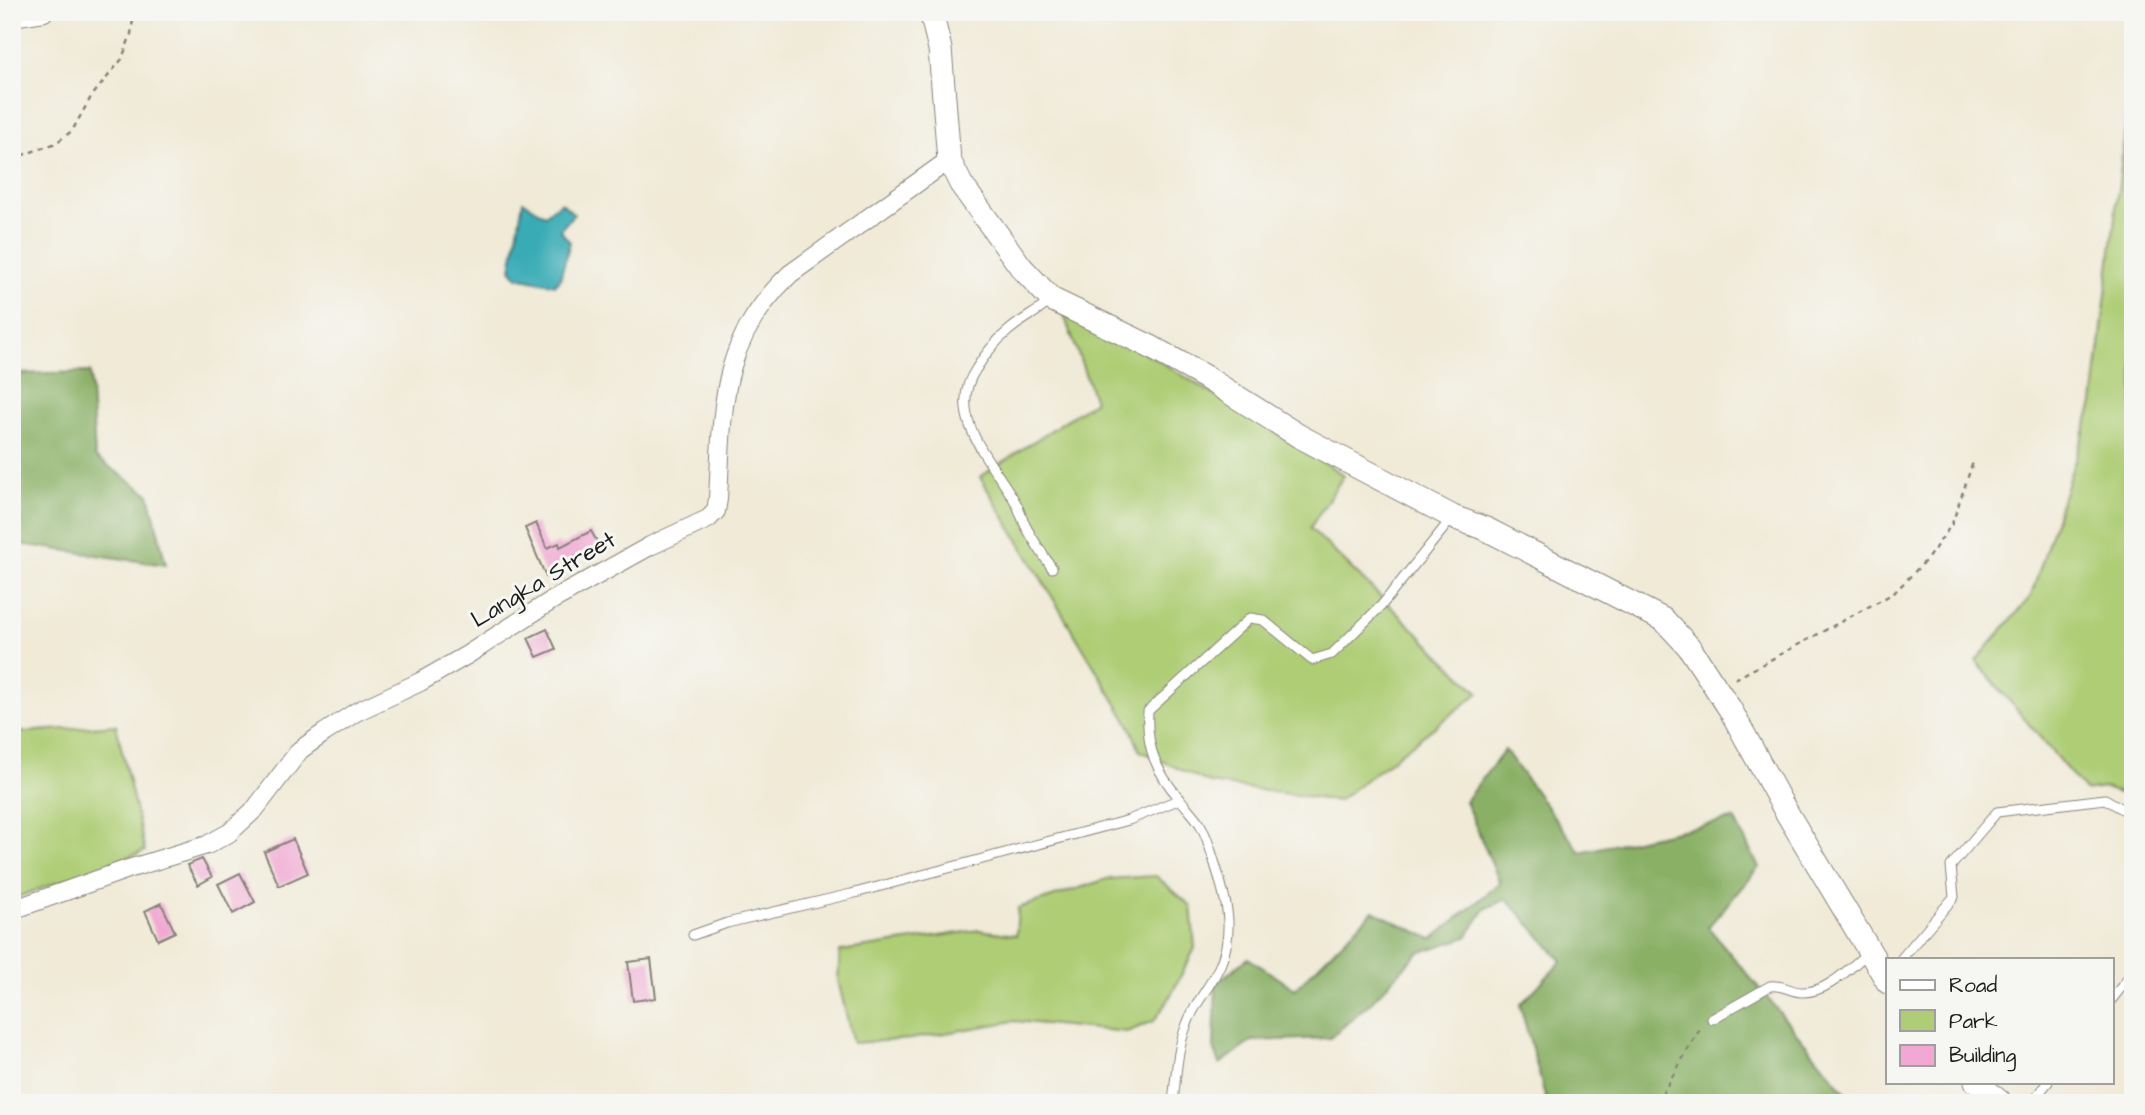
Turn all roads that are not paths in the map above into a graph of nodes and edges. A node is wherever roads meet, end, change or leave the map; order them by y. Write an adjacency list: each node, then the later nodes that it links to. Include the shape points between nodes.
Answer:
1 (44, 12): 3 (street)
2 (931, 12): 4 (street, via 940,49)
3 (12, 17)
4 (949, 160): 5 (street, via 1021,267); 10 (street, Langka Street, via 790,274 755,315 733,356 726,383 718,499 716,511 708,519 551,601 420,682 356,712 300,750 255,809 229,833 207,845)
5 (1051, 299): 6 (street, via 1149,346 1298,436); 7 (lane, via 994,345 967,385 966,402 968,422 979,446)
6 (1453, 517): 8 (lane, via 1381,606 1332,654 1312,660 1263,620 1250,618 1148,711 1147,734 1155,762); 12 (street, via 1486,528 1664,620 1689,646)
7 (1052, 568)
8 (1180, 799): 11 (lane, via 1129,820); 19 (lane, via 1210,846 1229,918 1220,964 1187,1023 1180,1046)
9 (2133, 816): 13 (lane, via 2105,799 1997,812 1951,866 1954,897)
10 (12, 910)
11 (693, 935)
12 (1868, 951): 15 (street); 17 (lane, via 1825,987 1799,992 1770,986)
13 (1902, 958)
14 (2130, 976): 16 (lane)
15 (1886, 977)
16 (2114, 996)
17 (1712, 1018)
18 (2046, 1084): 20 (lane)
19 (1173, 1103)
20 (2031, 1103)

